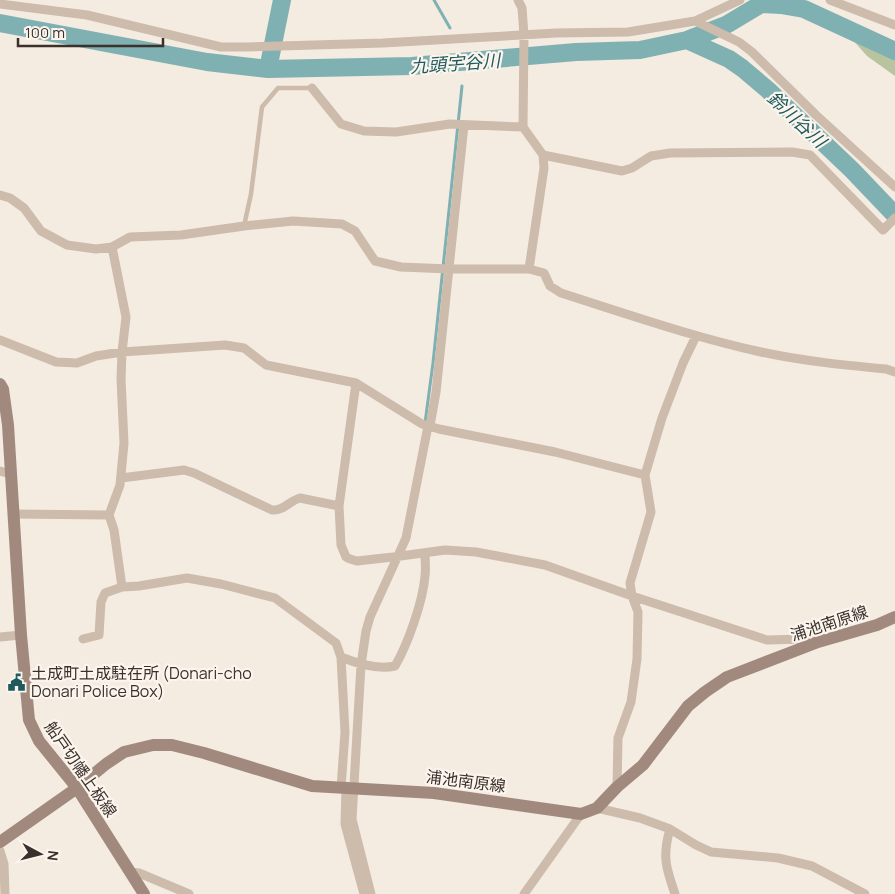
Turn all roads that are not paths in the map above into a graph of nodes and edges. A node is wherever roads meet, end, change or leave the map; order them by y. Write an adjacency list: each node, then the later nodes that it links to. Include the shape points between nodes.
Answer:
1 (518, 0): 7 (street, via 522,8)
2 (740, 0): 5 (street)
3 (830, 0): 6 (street)
4 (0, 4): 7 (street, via 87,15 221,47)
5 (698, 23): 7 (street, via 628,32); 12 (street, via 739,42 752,52 816,116)
6 (895, 25)
7 (524, 37): 10 (street)
8 (312, 88): 9 (street, via 341,124 354,129 396,132); 15 (lane, via 278,88 262,107)
9 (460, 125): 10 (street); 18 (street)
10 (522, 127): 11 (street)
11 (543, 156): 14 (street, via 622,171 651,156 670,153 792,152 810,155 883,230); 17 (street)
12 (895, 187)
13 (0, 195): 16 (street, via 24,208 42,231 67,244 96,249)
14 (892, 221)
15 (244, 226): 16 (street, via 181,235 130,237); 18 (street, via 293,221 342,224 355,231 375,261 401,267)
16 (112, 247): 21 (street, via 126,317)
17 (529, 268): 18 (street); 19 (street, via 544,273 550,286 561,293)
18 (445, 269): 25 (street, via 436,392)
19 (696, 336): 22 (street, via 762,352); 27 (street, via 662,418)
20 (0, 340): 21 (street, via 56,362 77,363)
21 (122, 352): 23 (street, via 224,345 244,348 266,365); 28 (street, via 124,443)
22 (895, 372)
23 (356, 382): 25 (street); 29 (street)
24 (0, 384): 26 (main road, 船戸切幡上板線, via 8,425)
25 (427, 425): 27 (street, via 555,452); 33 (street, via 412,515 406,538)
26 (6, 472): 30 (main road, 船戸切幡上板線)
27 (645, 476): 35 (street, via 651,512 630,582)
28 (121, 478): 29 (street, via 184,470 272,510 282,510 300,498); 31 (street)
29 (339, 506): 33 (street, via 346,557 357,561)
30 (14, 514): 31 (street); 37 (main road, 船戸切幡上板線)
31 (109, 515): 34 (street)
32 (425, 553): 33 (street); 35 (street, via 445,550 476,552 544,565); 42 (street, via 426,577 402,655 395,666 386,668)
33 (396, 557): 42 (street, via 370,617)
34 (122, 587): 39 (street, via 105,593 101,602 99,635); 41 (street, via 187,578 275,598 336,643)
35 (632, 596): 40 (street, via 767,640); 43 (street, via 638,612 637,659 631,702 618,738)
36 (895, 617): 40 (main road, 浦池南原線)
37 (21, 636): 38 (street); 44 (main road, 船戸切幡上板線, via 28,720 39,742)
38 (0, 637)
39 (83, 639)
40 (818, 642): 43 (main road, 浦池南原線, via 727,677 705,692 688,706 643,765)
41 (341, 657): 42 (street); 45 (street)
42 (359, 664): 45 (street)
43 (617, 787): 46 (main road, 浦池南原線)
44 (77, 788): 45 (main road, 浦池南原線, via 124,752 162,745 312,786); 49 (main road, 浦池南原線); 51 (main road, 船戸切幡上板線)
45 (347, 789): 47 (main road, 浦池南原線, via 454,795); 55 (street, via 345,824); 56 (street)
46 (597, 808): 47 (main road, 浦池南原線); 48 (street)
47 (581, 814): 57 (street)
48 (670, 829): 58 (street, via 665,845 666,868); 59 (street, via 711,852 778,858 812,866)
49 (0, 842)
50 (0, 851): 52 (street)
51 (130, 872): 53 (main road, 船戸切幡上板線); 54 (street, via 138,872)
52 (5, 894)
53 (144, 894)
54 (189, 894)
55 (364, 894)
56 (371, 894)
57 (524, 894)
58 (675, 894)
59 (865, 894)

